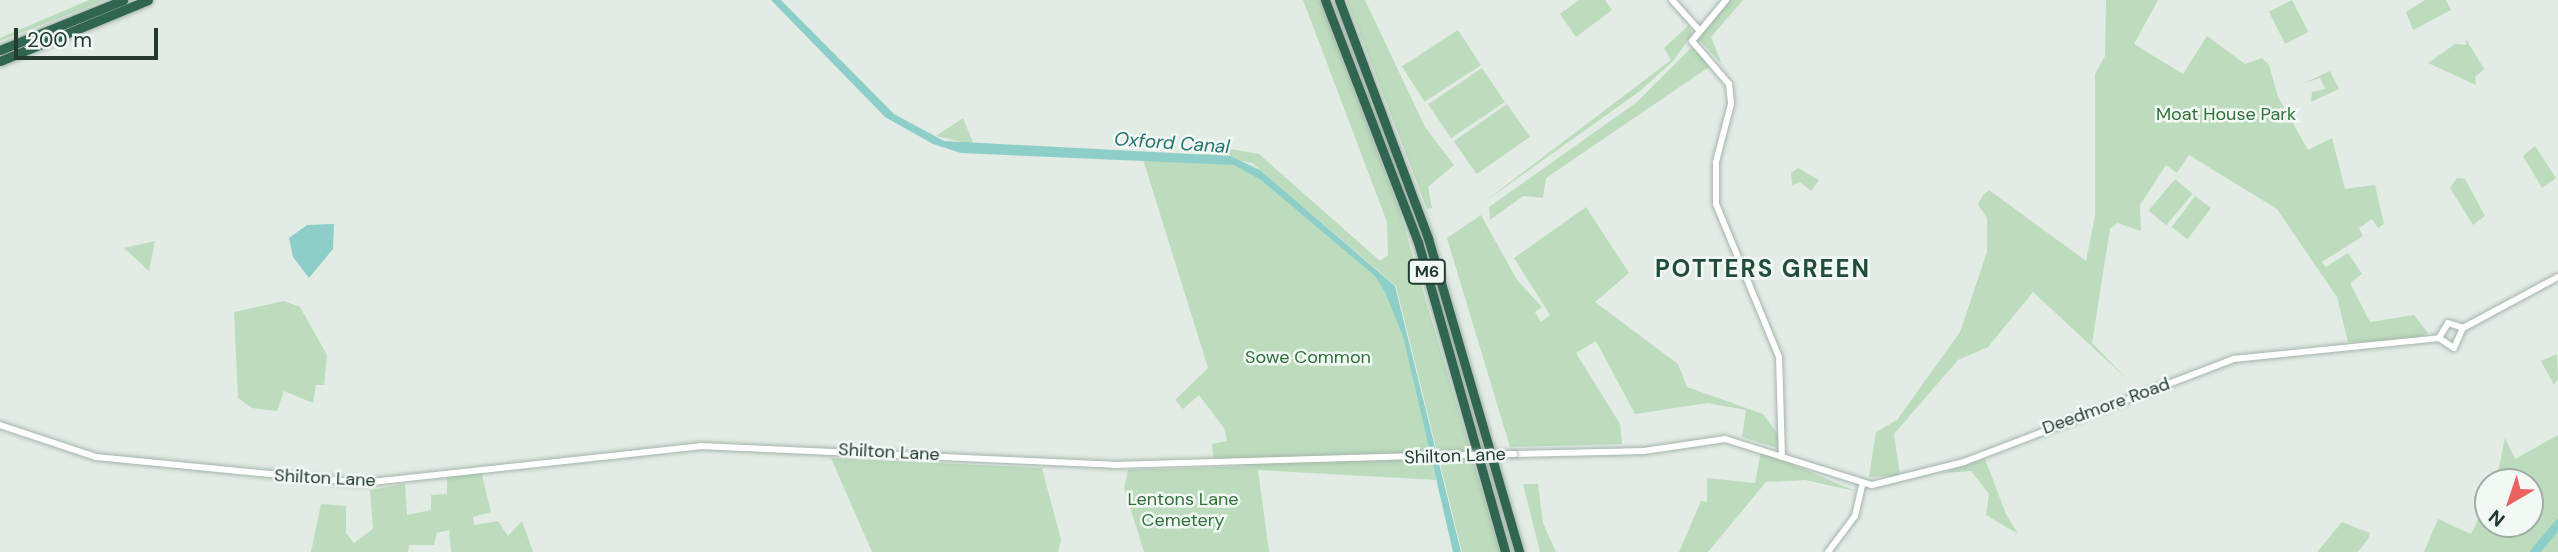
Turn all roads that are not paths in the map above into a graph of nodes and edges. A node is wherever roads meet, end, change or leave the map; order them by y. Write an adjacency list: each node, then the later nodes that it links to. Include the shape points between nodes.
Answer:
1 (123, 0): 8 (highway)
2 (148, 0): 9 (highway)
3 (1325, 0): 16 (highway, M6, via 1418,242)
4 (1339, 0): 17 (highway, M6, via 1428,238)
5 (1672, 0): 7 (street)
6 (1726, 0): 7 (street)
7 (1699, 30): 14 (street, via 1692,41 1729,84 1716,204 1779,357)
8 (0, 50)
9 (0, 61)
10 (2558, 277): 11 (street)
11 (2463, 328): 12 (street, via 2448,323); 12 (street, via 2454,348)
12 (2439, 338): 15 (street, Deedmore Road, via 2234,359 1964,462)
13 (0, 425): 14 (street, Shilton Lane, bridge, via 96,457 362,483 700,446 1114,465 1644,451 1715,439)
14 (1782, 457): 15 (street)
15 (1862, 485): 18 (street, via 1855,516)
16 (1505, 552)
17 (1518, 552)
18 (1828, 552)

